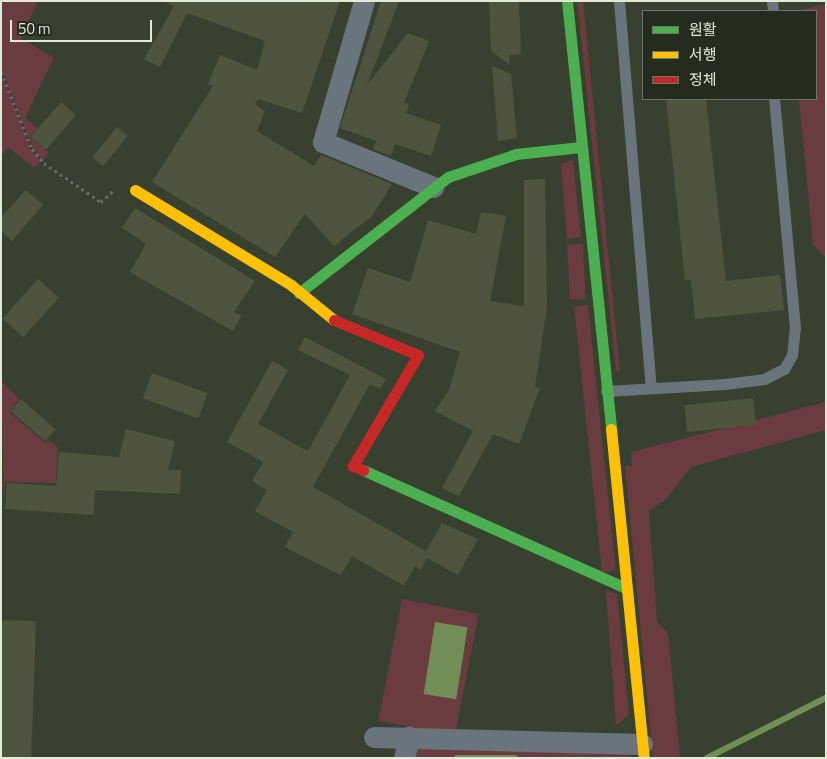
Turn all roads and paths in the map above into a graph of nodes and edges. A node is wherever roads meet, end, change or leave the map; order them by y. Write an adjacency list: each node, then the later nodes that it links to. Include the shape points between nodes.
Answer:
1 (364, 1): 7 (street, via 323,142)
2 (567, 1): 6 (street)
3 (619, 1): 10 (lane)
4 (1, 72): 8 (path, via 32,149 44,164 101,202 115,189)
5 (774, 100): 10 (lane, via 795,328 792,355 784,370 764,379)
6 (581, 147): 7 (street, via 516,154); 11 (street)
7 (433, 187): 9 (street)
8 (135, 190): 9 (street)
9 (299, 293): 12 (street, via 343,327 418,356 352,466)
10 (651, 387): 11 (lane, via 646,392)
11 (606, 391): 12 (street)
12 (626, 588): 15 (street)
13 (409, 736): 14 (street); 15 (street); 16 (street)
14 (374, 737)
15 (643, 751)
16 (404, 758)

